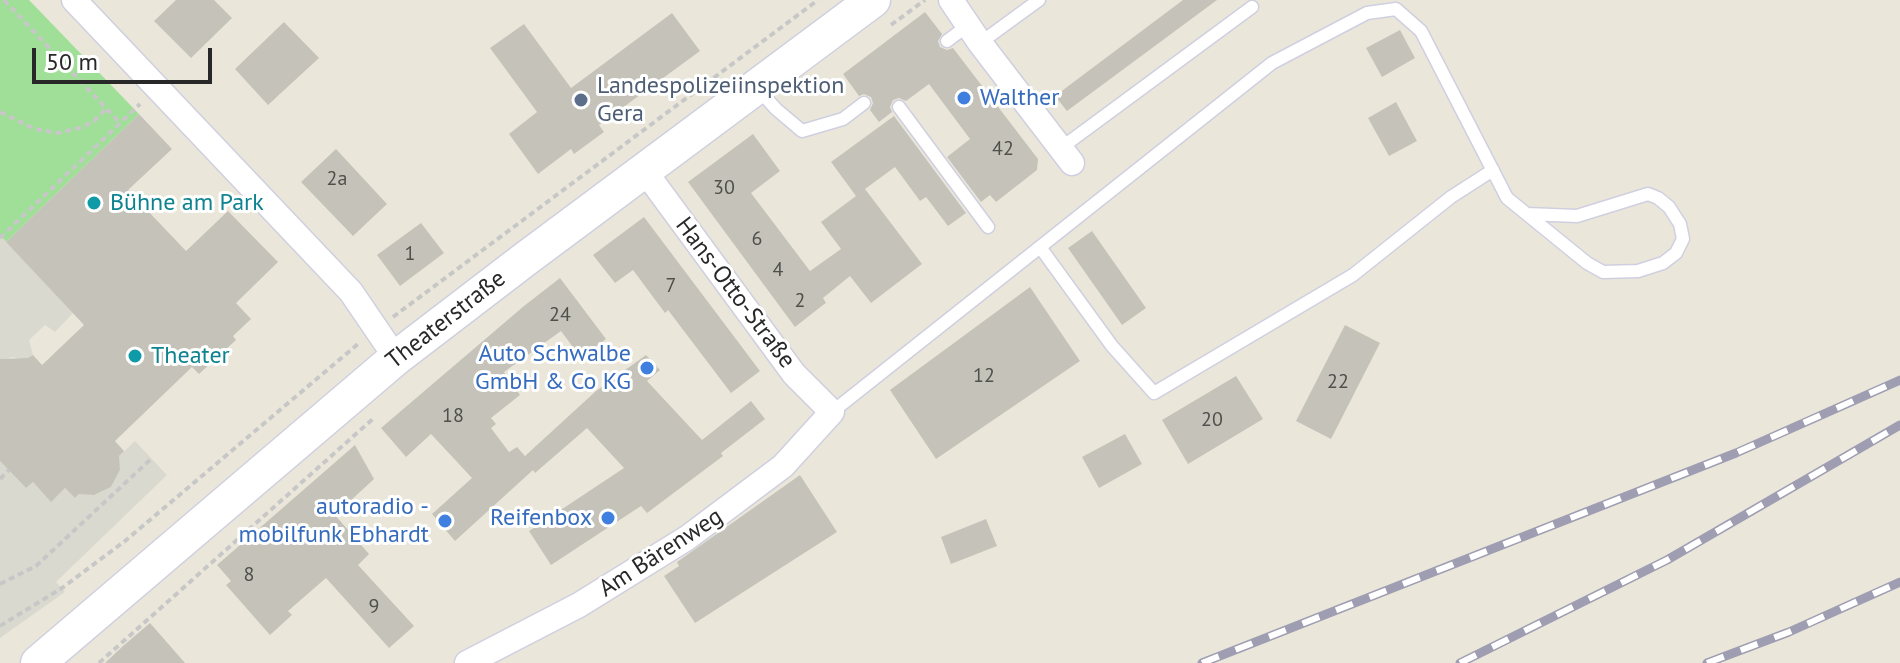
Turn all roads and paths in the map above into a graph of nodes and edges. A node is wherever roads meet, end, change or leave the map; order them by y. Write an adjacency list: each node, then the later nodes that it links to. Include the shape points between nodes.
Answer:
1 (4, 0): 15 (path)
2 (74, 0): 12 (street)
3 (818, 0): 25 (path)
4 (925, 0): 8 (path)
5 (951, 0): 9 (street)
6 (1039, 0): 9 (lane)
7 (1252, 7): 18 (lane)
8 (880, 14): 11 (main road, Theaterstraße)
9 (974, 34): 10 (lane); 18 (street)
10 (947, 41)
11 (756, 87): 13 (lane, via 802,131 843,119); 19 (main road, Theaterstraße)
12 (158, 88): 17 (path); 25 (street, via 351,292)
13 (864, 103)
14 (899, 107): 22 (lane)
15 (106, 109): 16 (path, via 80,128 58,133 35,129); 17 (path)
16 (0, 112)
17 (120, 123): 23 (path)
18 (1067, 156)
19 (644, 170): 26 (main road, Theaterstraße); 27 (street, Hans-Otto-Straße, via 794,374)
20 (1493, 170): 21 (lane, via 1507,198); 24 (lane, via 1353,275 1154,393 1112,346); 24 (lane, via 1421,31 1396,9 1367,13 1272,63)
21 (1527, 214): 21 (lane, via 1603,272 1638,271 1663,263 1683,239 1669,207 1648,194 1577,216)
22 (988, 227)
23 (0, 238)
24 (1040, 247): 27 (lane)
25 (376, 328): 26 (street); 33 (path, via 125,541)
26 (396, 358): 34 (main road, Theaterstraße)
27 (832, 412): 36 (street, Am Bärenweg, via 783,466 687,538 579,605)
28 (377, 415): 35 (path)
29 (152, 458): 32 (path, via 36,566)
30 (9, 470): 31 (path)
31 (0, 479)
32 (0, 584)
33 (0, 626)
34 (38, 663)
35 (99, 663)
36 (467, 663)

